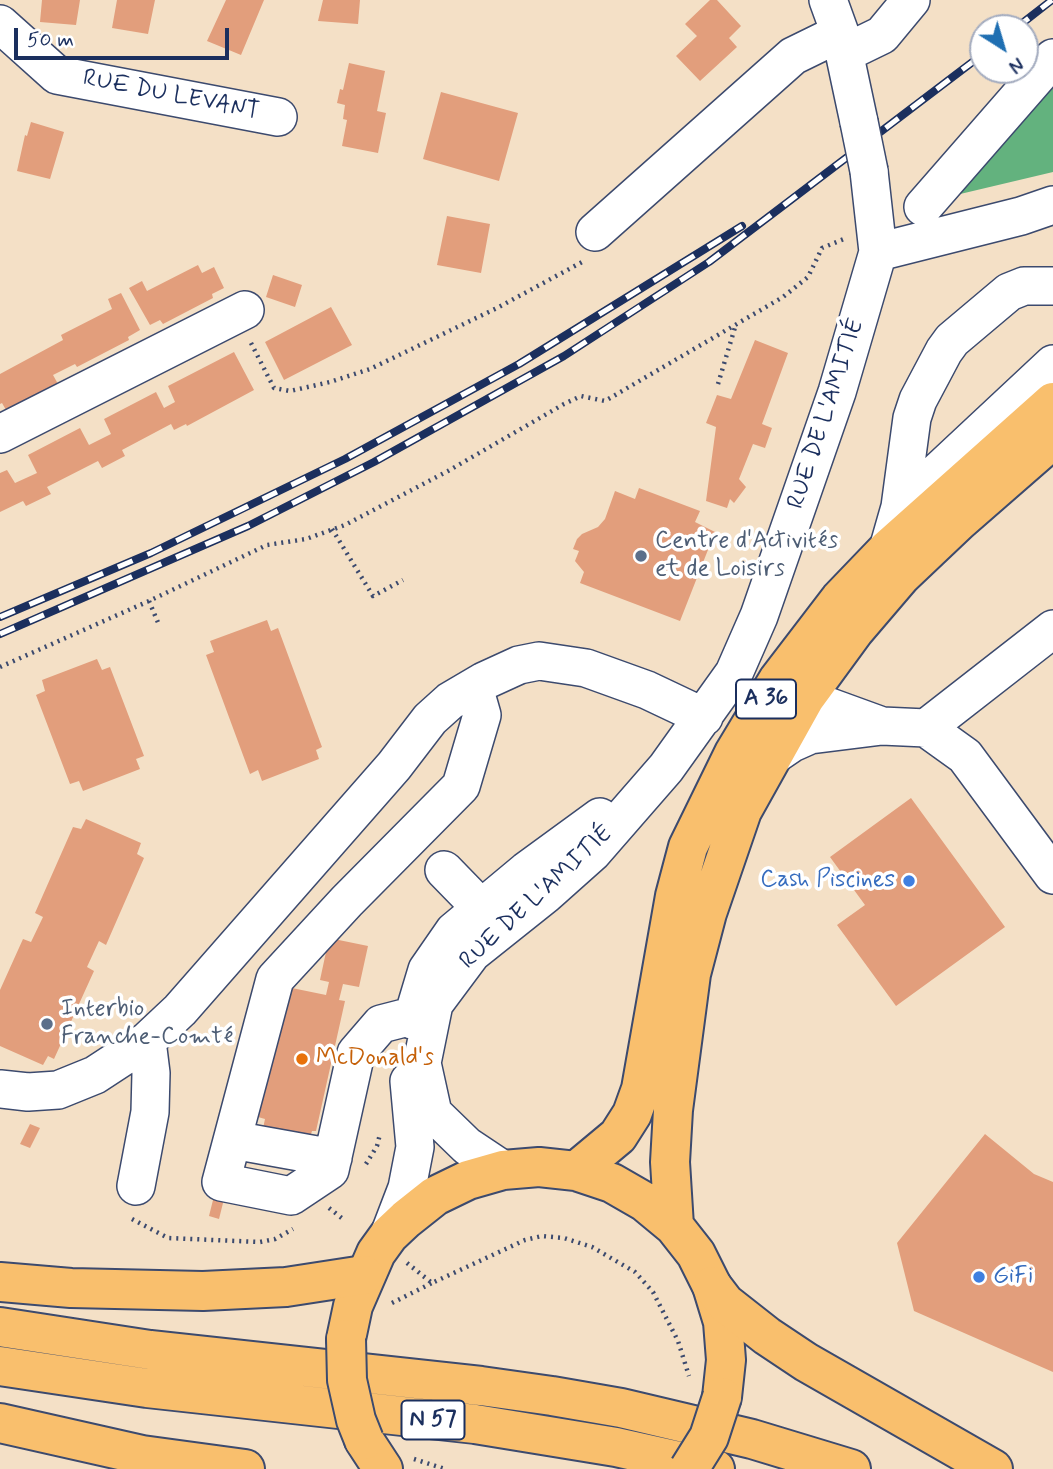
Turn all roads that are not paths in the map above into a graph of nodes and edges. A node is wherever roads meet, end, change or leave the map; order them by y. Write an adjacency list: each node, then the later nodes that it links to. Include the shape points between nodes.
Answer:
1 (911, 0): 3 (street, via 882,35)
2 (0, 24): 5 (street, RUE DU LEVANT, via 57,75)
3 (838, 29): 8 (street, RUE DE L'AMITIÉ, bridge, via 869,171); 9 (street, via 793,56)
4 (1053, 58): 6 (street)
5 (278, 117)
6 (923, 207): 7 (street); 8 (street)
7 (1037, 211): 8 (street)
8 (876, 232): 21 (street, RUE DE L'AMITIÉ, via 837,392 759,616 734,673)
9 (593, 245)
10 (1053, 286): 16 (street, via 1024,286 1009,292 944,351 912,418)
11 (241, 312): 14 (street)
12 (1053, 364): 16 (street)
13 (1053, 402): 17 (main road, A 36)
14 (0, 434)
15 (1053, 439): 20 (main road, A 36, via 901,576)
16 (900, 508): 17 (street)
17 (888, 549): 24 (main road, A 36, via 840,599 778,680)
18 (1053, 629): 23 (street)
19 (474, 687): 21 (street, via 539,660 598,673); 29 (street, via 482,715 461,786 275,979 221,1182 291,1196 330,1170 356,1053 381,1024); 30 (street, via 430,719 225,959)
20 (805, 698): 22 (street); 24 (main road, A 36)
21 (704, 717): 25 (street, RUE DE L'AMITIÉ)
22 (882, 726): 23 (street); 24 (street, via 810,734)
23 (926, 728): 27 (street, via 965,757)
24 (752, 755): 33 (main road, A 36, via 688,847 675,895 641,1089 632,1114 618,1136); 35 (main road, A 36, via 742,811 691,974 673,1110)
25 (666, 768): 28 (street, RUE DE L'AMITIÉ); 32 (street, RUE DE L'AMITIÉ, via 592,853 472,953 434,1004 422,1063 433,1114 467,1146)
26 (444, 870): 28 (street)
27 (1053, 875)
28 (481, 908): 29 (street, RUE DE L'AMITIÉ, via 454,931 427,970)
29 (412, 1016): 36 (street, RUE DE L'AMITIÉ, via 406,1054 415,1147)
30 (147, 1041): 31 (street, via 95,1075 58,1090); 34 (street, via 150,1112)
31 (0, 1089)
32 (503, 1170): 33 (main road); 36 (main road, via 435,1196)
33 (576, 1171): 35 (main road, via 634,1195)
34 (128, 1200)
35 (674, 1226): 39 (main road, via 696,1254)
36 (396, 1247): 37 (main road, via 376,1253)
37 (364, 1275): 38 (main road, via 286,1287 203,1291); 43 (main road, bridge, via 346,1339 347,1380 356,1420)
38 (0, 1282)
39 (712, 1286): 45 (main road, bridge, via 723,1322 726,1360 707,1392 709,1437); 48 (main road, via 725,1303 786,1349)
40 (0, 1327): 47 (main road, N 57, via 552,1396 752,1439)
41 (0, 1366): 46 (main road, N 57, via 147,1388 475,1424)
42 (0, 1423): 44 (main road, via 142,1455)
43 (373, 1455)
44 (245, 1469)
45 (689, 1469)
46 (715, 1469)
47 (851, 1469)
48 (993, 1469)

